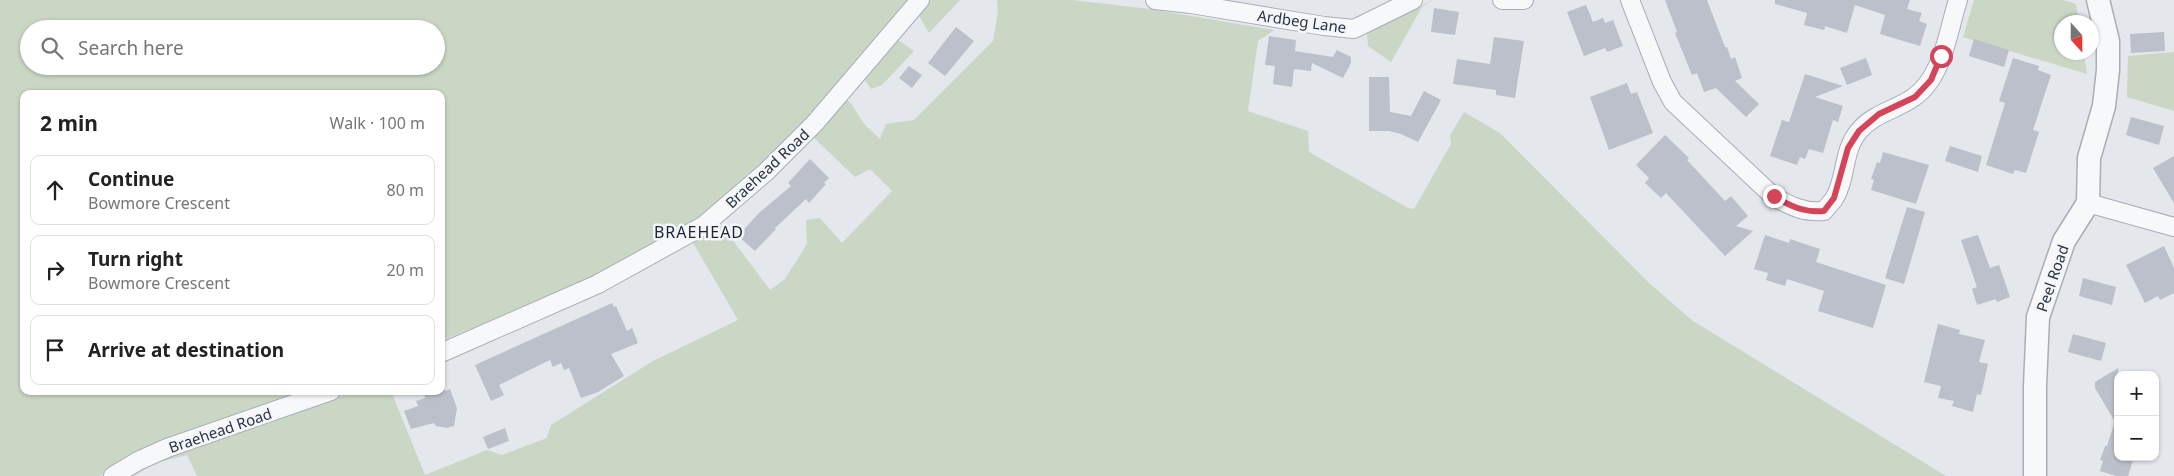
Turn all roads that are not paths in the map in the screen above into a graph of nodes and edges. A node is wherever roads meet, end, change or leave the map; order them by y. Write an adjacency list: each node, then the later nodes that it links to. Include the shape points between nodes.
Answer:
1 (920, 0): 12 (street, Braehead Road, via 815,123 703,226 598,284)
2 (1155, 0): 9 (street, Ardbeg Lane)
3 (1413, 0): 9 (street, Ardbeg Lane, via 1354,29)
4 (1502, 0): 5 (street)
5 (1524, 0)
6 (1630, 0): 7 (street, via 1673,102 1774,196 1790,206 1810,212 1824,211 1834,198 1848,148 1859,131 1879,114 1915,97 1931,80)
7 (1958, 0)
8 (2098, 0): 10 (street, via 2108,41 2108,70 2104,106 2089,158)
9 (1192, 2)
10 (2088, 203): 11 (street); 15 (street, Peel Road, via 2064,241 2038,317 2034,386)
11 (2174, 227)
12 (445, 351)
13 (319, 395): 14 (street, Braehead Road, via 167,448)
14 (113, 476)
15 (2035, 476)

